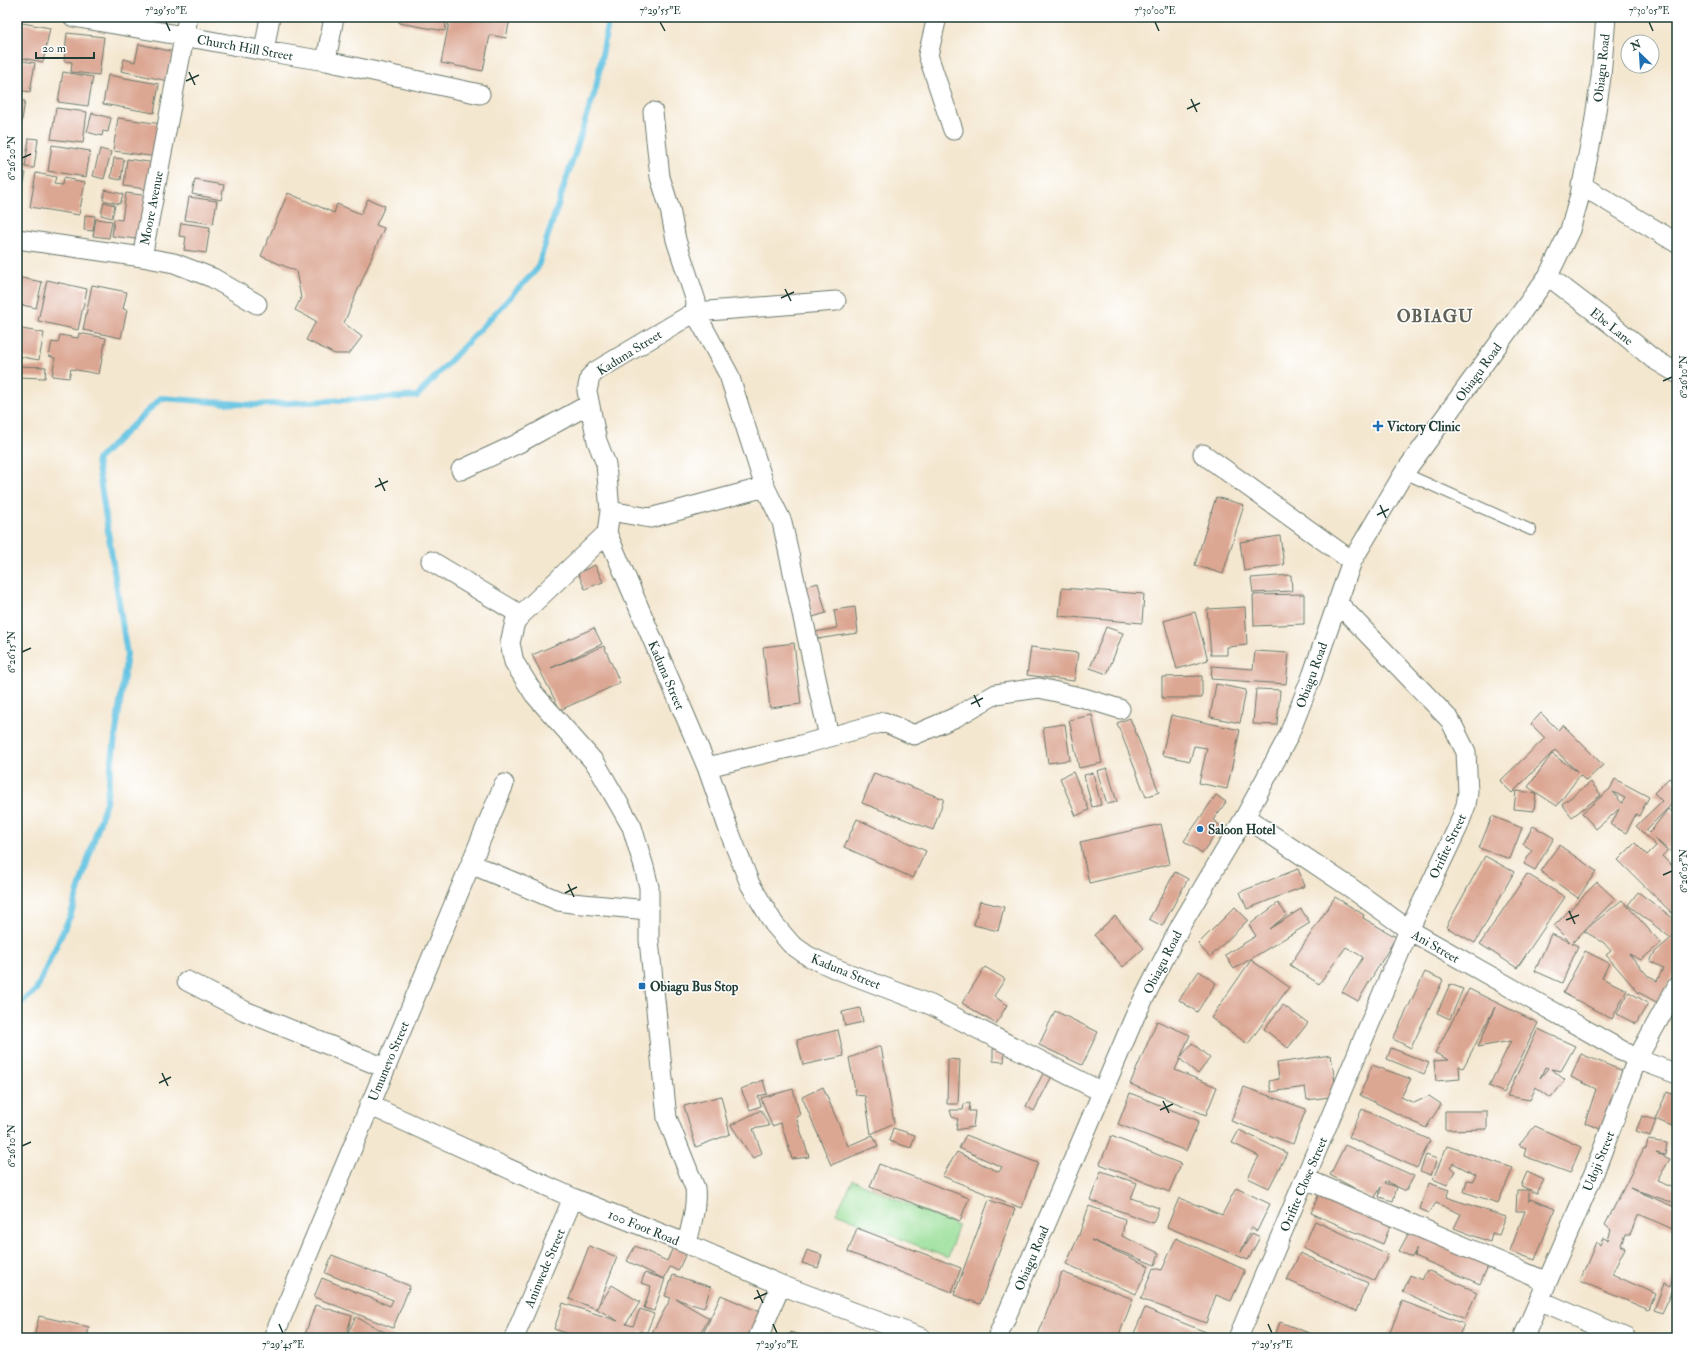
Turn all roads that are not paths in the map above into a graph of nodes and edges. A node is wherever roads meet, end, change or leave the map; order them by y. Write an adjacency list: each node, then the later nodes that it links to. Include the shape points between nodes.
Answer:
1 (73, 17): 7 (street, Church Hill Street)
2 (188, 17): 7 (street, Moore Avenue)
3 (270, 17): 8 (street)
4 (334, 17): 9 (street)
5 (937, 17): 12 (street, via 928,55)
6 (1606, 17): 13 (street, Obiagu Road, via 1601,77)
7 (184, 36): 8 (street, Church Hill Street); 16 (street, Moore Avenue)
8 (264, 51): 9 (street, Church Hill Street)
9 (326, 61): 10 (street, Church Hill Street)
10 (480, 94)
11 (654, 112): 20 (street, via 660,176 676,240 696,301)
12 (953, 130)
13 (1581, 185): 15 (street); 17 (street, Obiagu Road, via 1570,230)
14 (17, 239): 16 (street, Moore Avenue)
15 (1677, 243)
16 (142, 257): 19 (street, via 174,264 212,278)
17 (1548, 276): 21 (street, Ebe Lane, via 1652,358); 25 (street, Obiagu Road)
18 (836, 301): 20 (street)
19 (257, 304)
20 (695, 312): 22 (street, Kaduna Street, via 596,371 590,377 586,391); 26 (street, via 729,375)
21 (1677, 373)
22 (588, 405): 24 (street, via 517,444); 27 (street, Kaduna Street, via 606,464)
23 (1203, 454): 31 (street)
24 (460, 470)
25 (1404, 473): 28 (lane); 31 (street, Obiagu Road)
26 (765, 487): 27 (street, via 650,518); 35 (street, via 782,522)
27 (610, 511): 29 (street, Kaduna Street)
28 (1531, 530)
29 (607, 533): 33 (street); 36 (street, Kaduna Street)
30 (431, 561): 33 (street)
31 (1352, 561): 32 (street, Obiagu Road)
32 (1337, 602): 38 (street, Obiagu Road, via 1288,737); 41 (street, Orifite Street, via 1450,720 1466,752 1466,805)
33 (521, 615): 40 (street, via 515,622 510,643 514,662 534,694 596,764 632,827 648,886)
34 (1120, 709): 35 (street, via 1039,688 996,694 956,717 914,735 884,722)
35 (829, 737): 36 (street)
36 (707, 767): 48 (street, Kaduna Street, via 750,884 774,924 791,944 808,956 834,968 931,1005)
37 (504, 784): 39 (street, Umunevo Street)
38 (1245, 817): 41 (street, Ani Street); 48 (street, Obiagu Road, via 1181,924 1135,1016)
39 (470, 864): 40 (street, via 572,904); 46 (street, Umunevo Street)
40 (648, 910): 52 (street, via 665,1107 695,1188 695,1206)
41 (1409, 930): 44 (street, Orifite Street); 45 (street, Ani Street)
42 (187, 981): 46 (street, via 244,1011)
43 (1677, 986): 45 (street, Udoji Street)
44 (1367, 1030): 50 (street, Orifite Close Street)
45 (1637, 1059): 47 (street, Ani Street); 53 (street, Udoji Street, via 1594,1173)
46 (385, 1068): 49 (street, Umunevo Street)
47 (1677, 1074)
48 (1102, 1092): 60 (street, Obiagu Road)
49 (369, 1105): 51 (street, 100 Foot Road); 56 (street, Umunevo Street)
50 (1306, 1179): 53 (street); 61 (street, Orifite Close Street)
51 (573, 1198): 52 (street, 100 Foot Road); 57 (street, Aninwede Street)
52 (687, 1244): 54 (street, 100 Foot Road)
53 (1547, 1282): 55 (street, Udoji Street)
54 (781, 1285): 58 (street); 59 (street, 100 Foot Road)
55 (1539, 1300): 62 (street, Udoji Street); 63 (street)
56 (273, 1338)
57 (514, 1338)
58 (758, 1338)
59 (922, 1338)
60 (997, 1338)
61 (1238, 1338)
62 (1523, 1338)
63 (1626, 1338)

